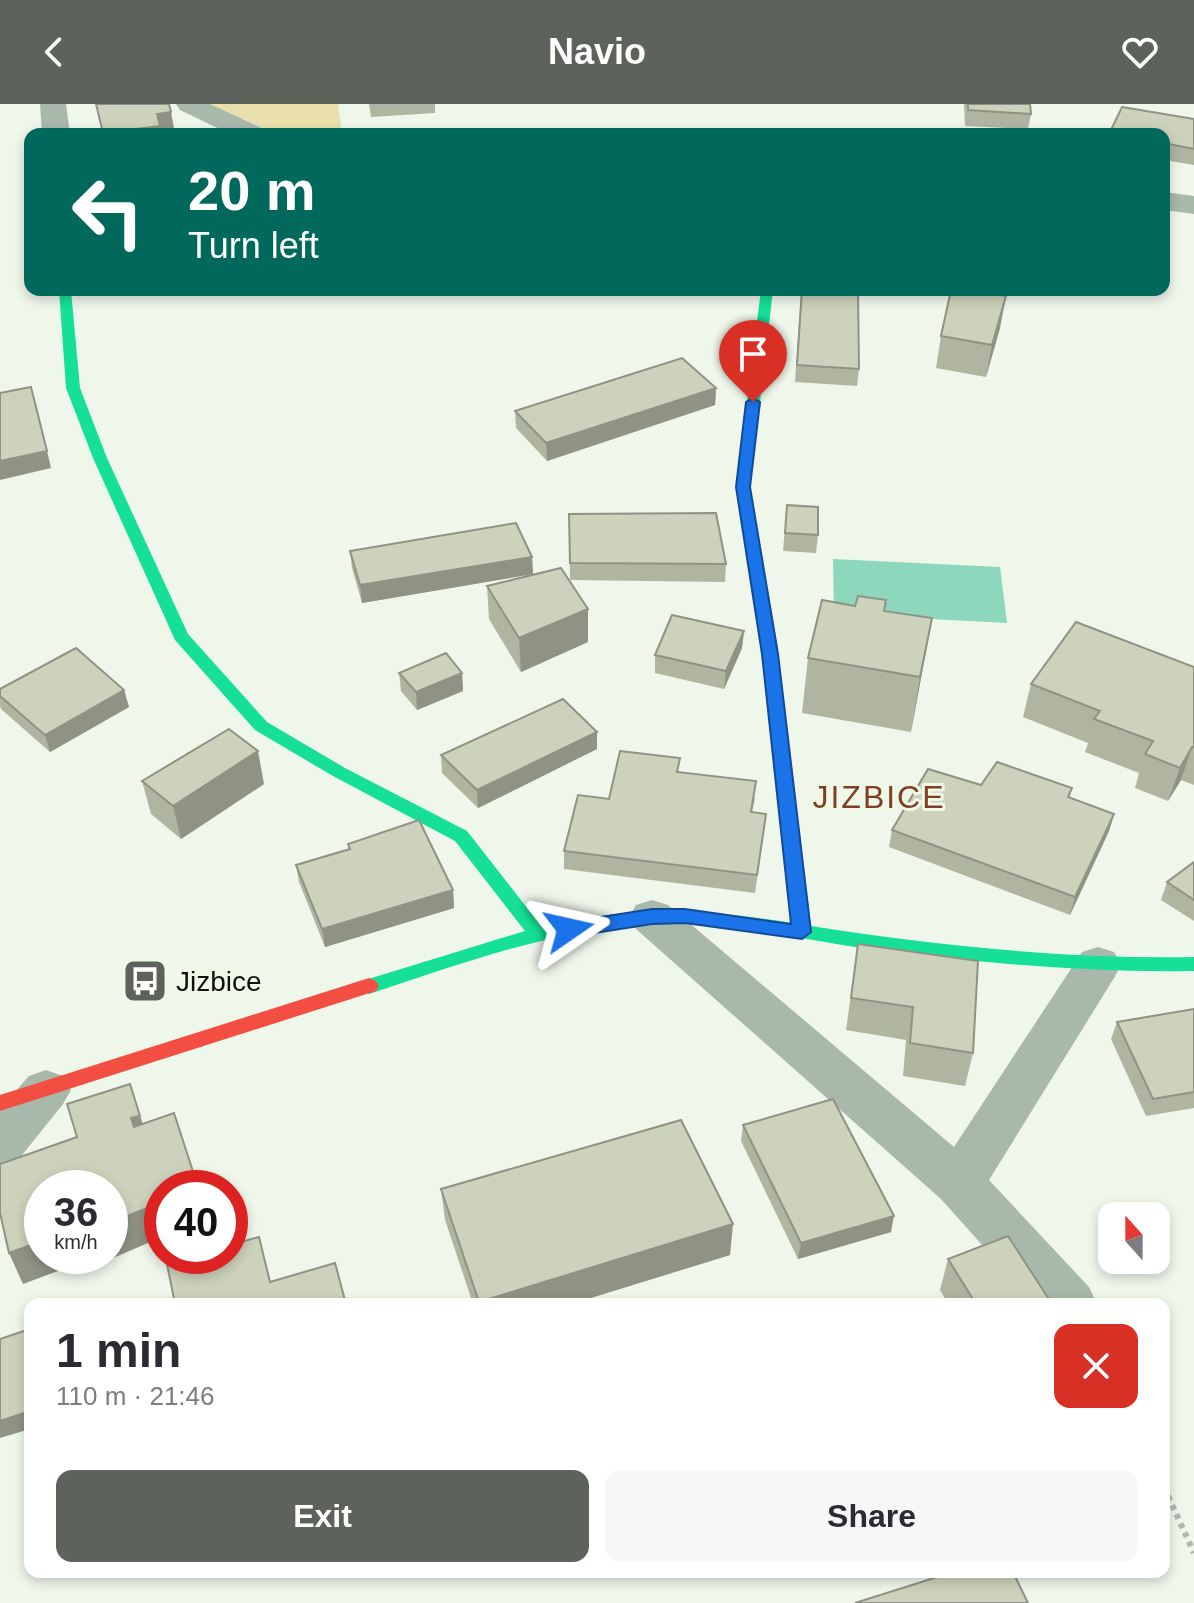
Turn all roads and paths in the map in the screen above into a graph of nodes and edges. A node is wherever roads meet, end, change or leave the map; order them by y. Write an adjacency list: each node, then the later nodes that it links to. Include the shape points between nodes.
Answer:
1 (53, 104): 3 (street)
2 (189, 104): 4 (street)
3 (55, 128)
4 (239, 128)
5 (1170, 202): 6 (street)
6 (1194, 205)
7 (65, 296): 11 (street, via 73,388 181,636 261,726 461,836)
8 (766, 296): 10 (street, via 743,487 770,654)
9 (652, 917): 10 (street, via 720,919); 11 (street); 17 (street)
10 (802, 932): 13 (street, via 951,953)
11 (539, 936): 14 (street)
12 (1194, 964): 13 (street)
13 (1098, 965): 17 (street)
14 (46, 1090): 15 (street); 16 (street)
15 (0, 1103)
16 (0, 1145)
17 (959, 1183): 18 (street)
18 (1064, 1298)
19 (1170, 1500): 20 (path)
20 (1194, 1553)

